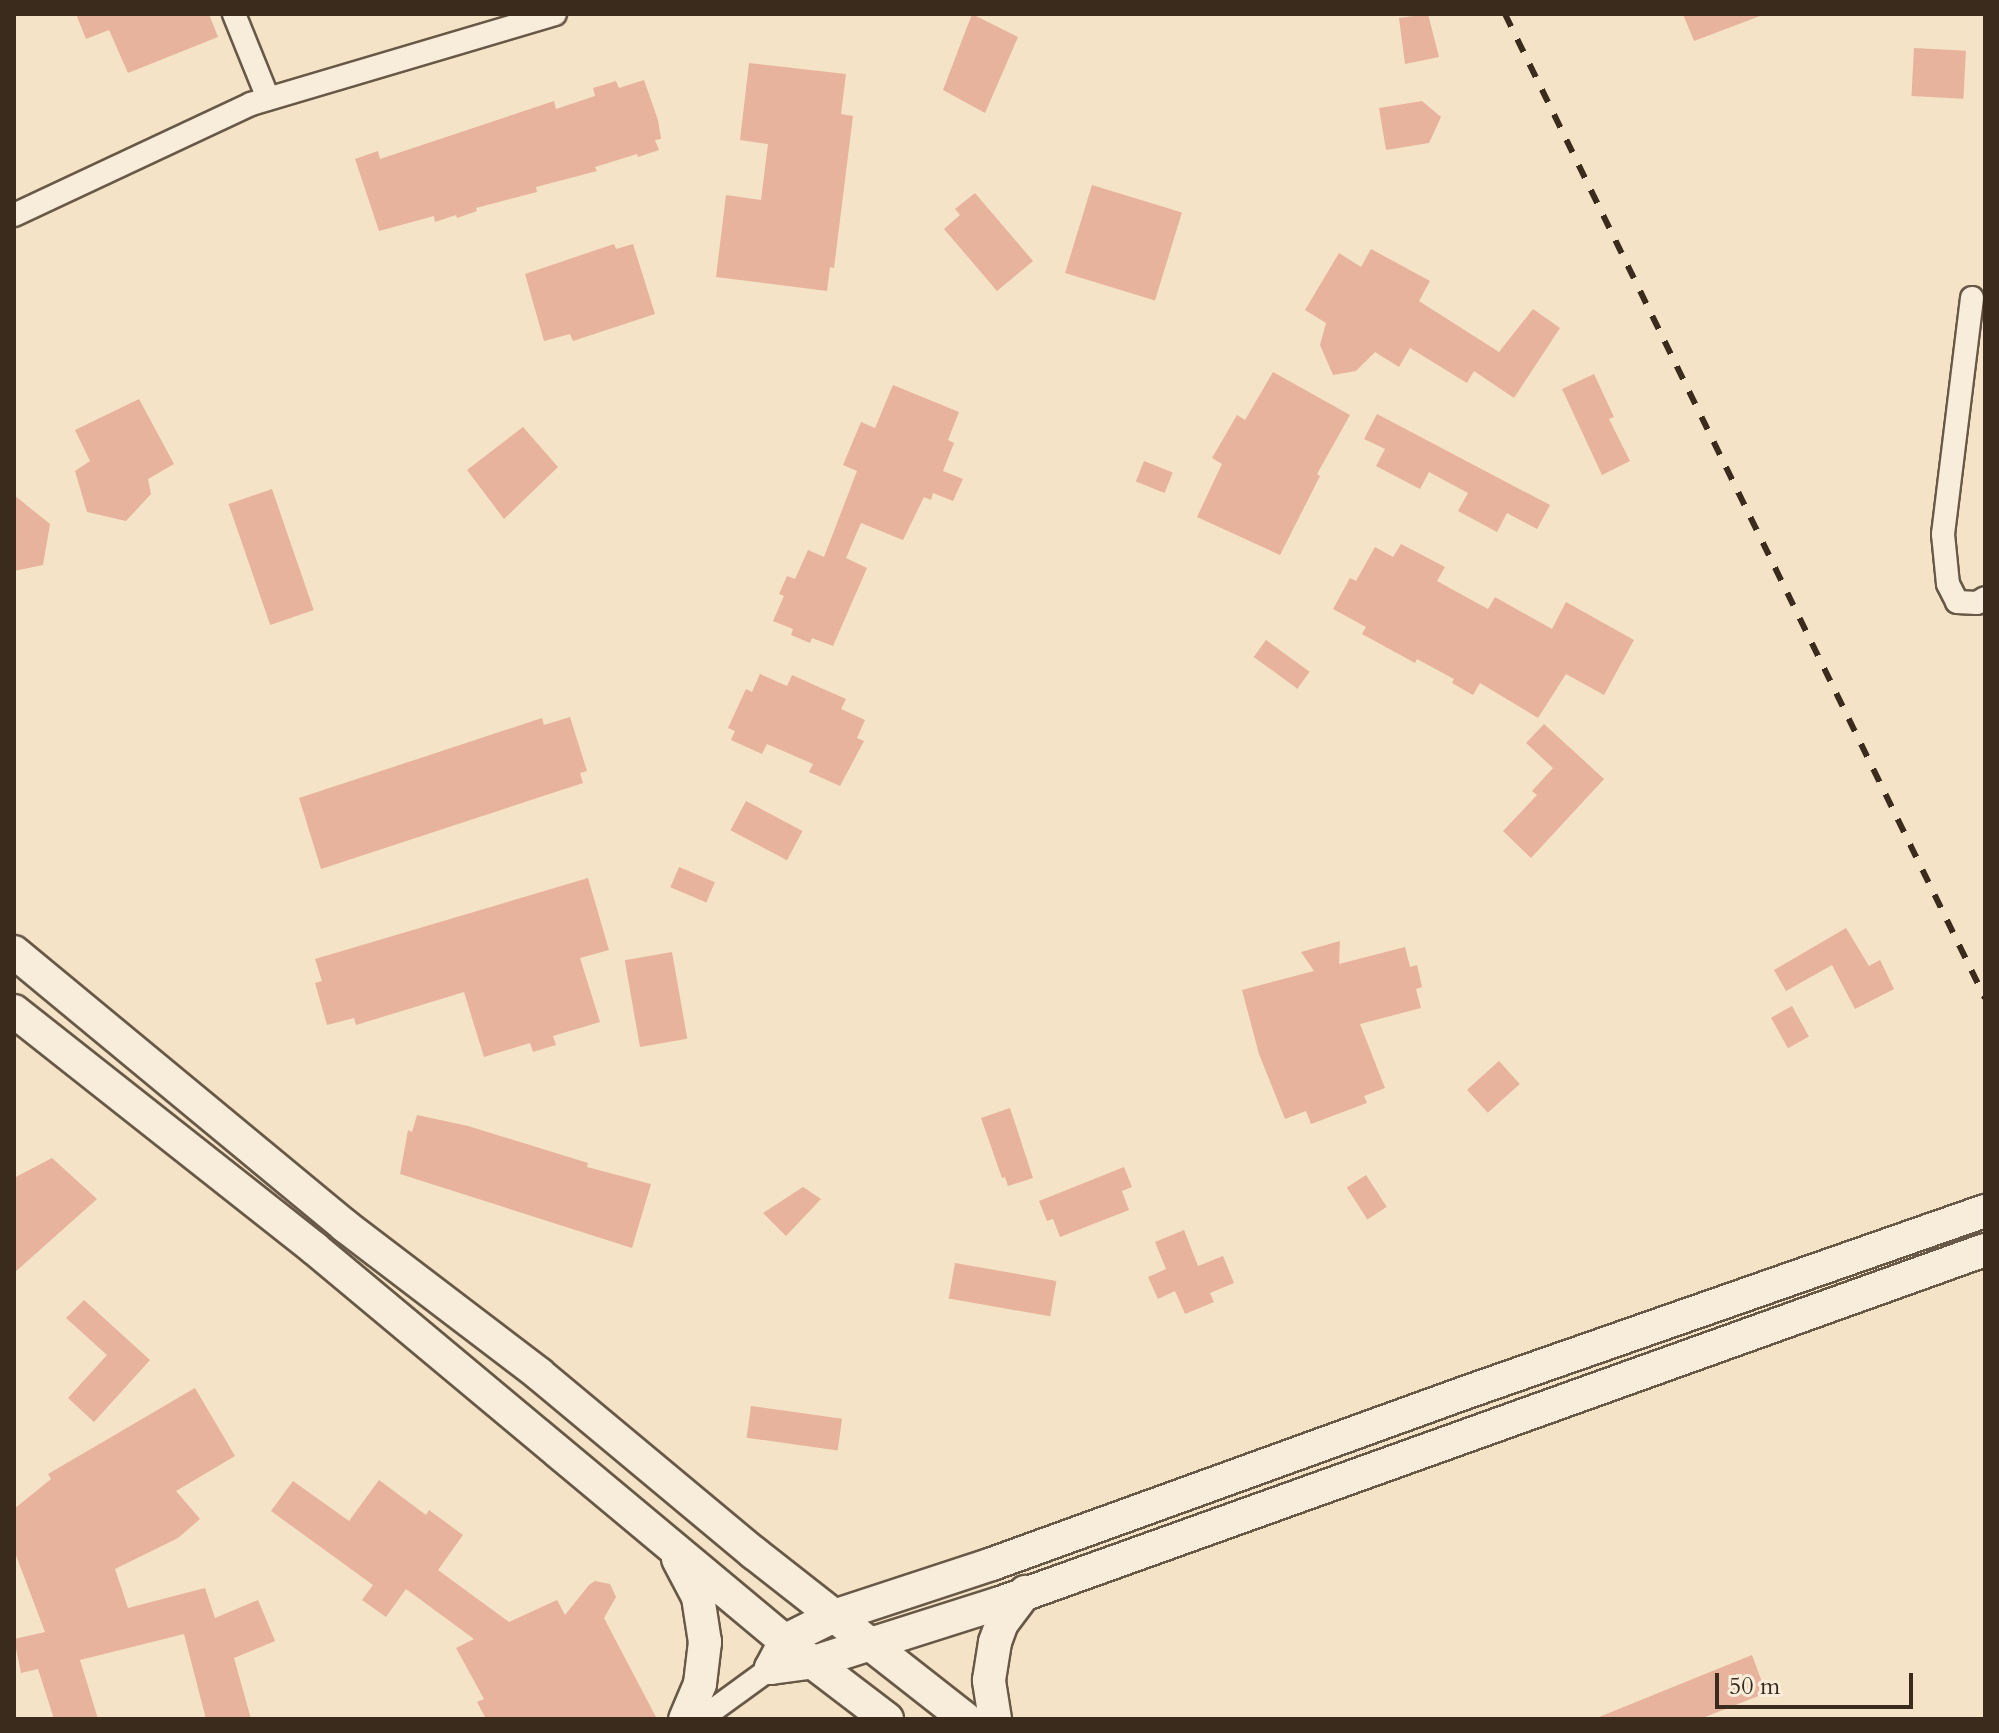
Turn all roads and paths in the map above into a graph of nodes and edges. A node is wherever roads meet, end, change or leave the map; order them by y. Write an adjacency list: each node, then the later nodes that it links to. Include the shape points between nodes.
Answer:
1 (234, 14): 3 (street)
2 (555, 14): 3 (street)
3 (268, 98): 4 (street)
4 (14, 215)
5 (1972, 298): 6 (street, via 1943,534 1948,584 1957,602)
6 (1985, 598)
7 (14, 952): 13 (main road, via 345,1226 539,1374)
8 (14, 1011): 11 (main road, via 314,1248)
9 (1985, 1211): 13 (main road)
10 (1985, 1250): 12 (main road)
11 (661, 1538): 15 (main road); 17 (main road, via 689,1576 703,1621 704,1663)
12 (1025, 1592): 14 (main road); 21 (main road, via 995,1642 989,1680)
13 (834, 1616): 14 (main road); 15 (main road)
14 (870, 1644): 16 (main road); 20 (main road)
15 (779, 1654): 16 (main road); 18 (street)
16 (814, 1662): 19 (main road)
17 (685, 1719)
18 (701, 1719)
19 (887, 1719)
20 (966, 1719)
21 (995, 1719)

